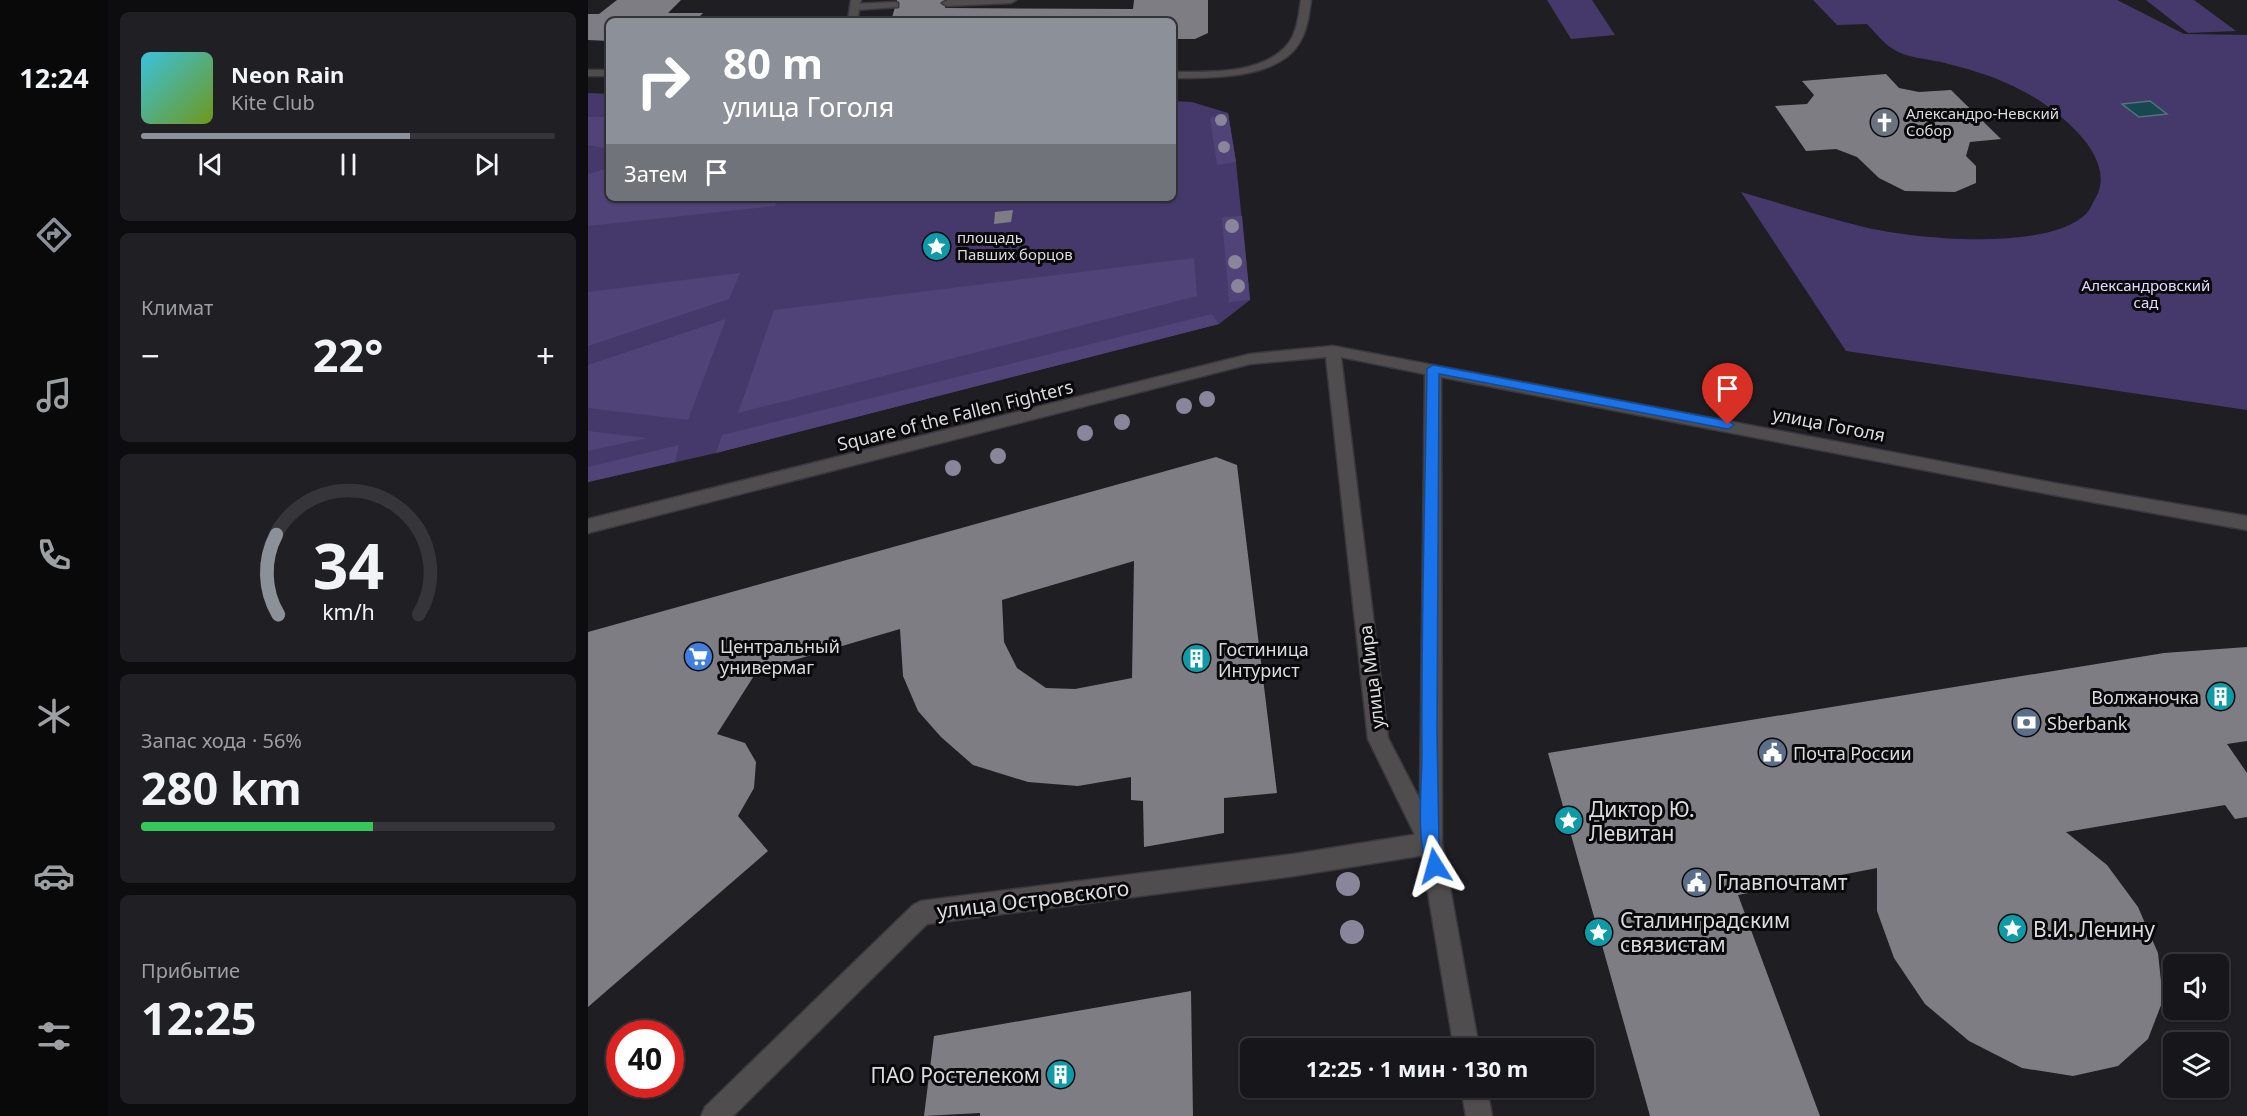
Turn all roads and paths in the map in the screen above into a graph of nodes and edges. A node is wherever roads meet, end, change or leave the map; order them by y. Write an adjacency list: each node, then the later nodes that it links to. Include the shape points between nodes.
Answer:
1 (993, 0): 2 (street); 5 (street)
2 (1011, 0)
3 (1306, 0): 10 (street, via 1293,44 1278,57 1252,67)
4 (856, 3): 6 (street); 7 (street)
5 (947, 3)
6 (895, 5)
7 (854, 18)
8 (588, 74): 9 (street)
9 (606, 74)
10 (1176, 75)
11 (1333, 351): 12 (street, улица Гоголя); 14 (street, Square of the Fallen Fighters, via 1250,359); 15 (street, улица Мира, via 1378,740)
12 (1433, 369): 13 (street, улица Гоголя); 15 (street)
13 (2247, 523)
14 (588, 526)
15 (1431, 843): 16 (street); 18 (street, улица Островского, via 1293,865 921,913)
16 (1465, 1038)
17 (1476, 1098): 19 (street)
18 (714, 1116)
19 (1479, 1116)

